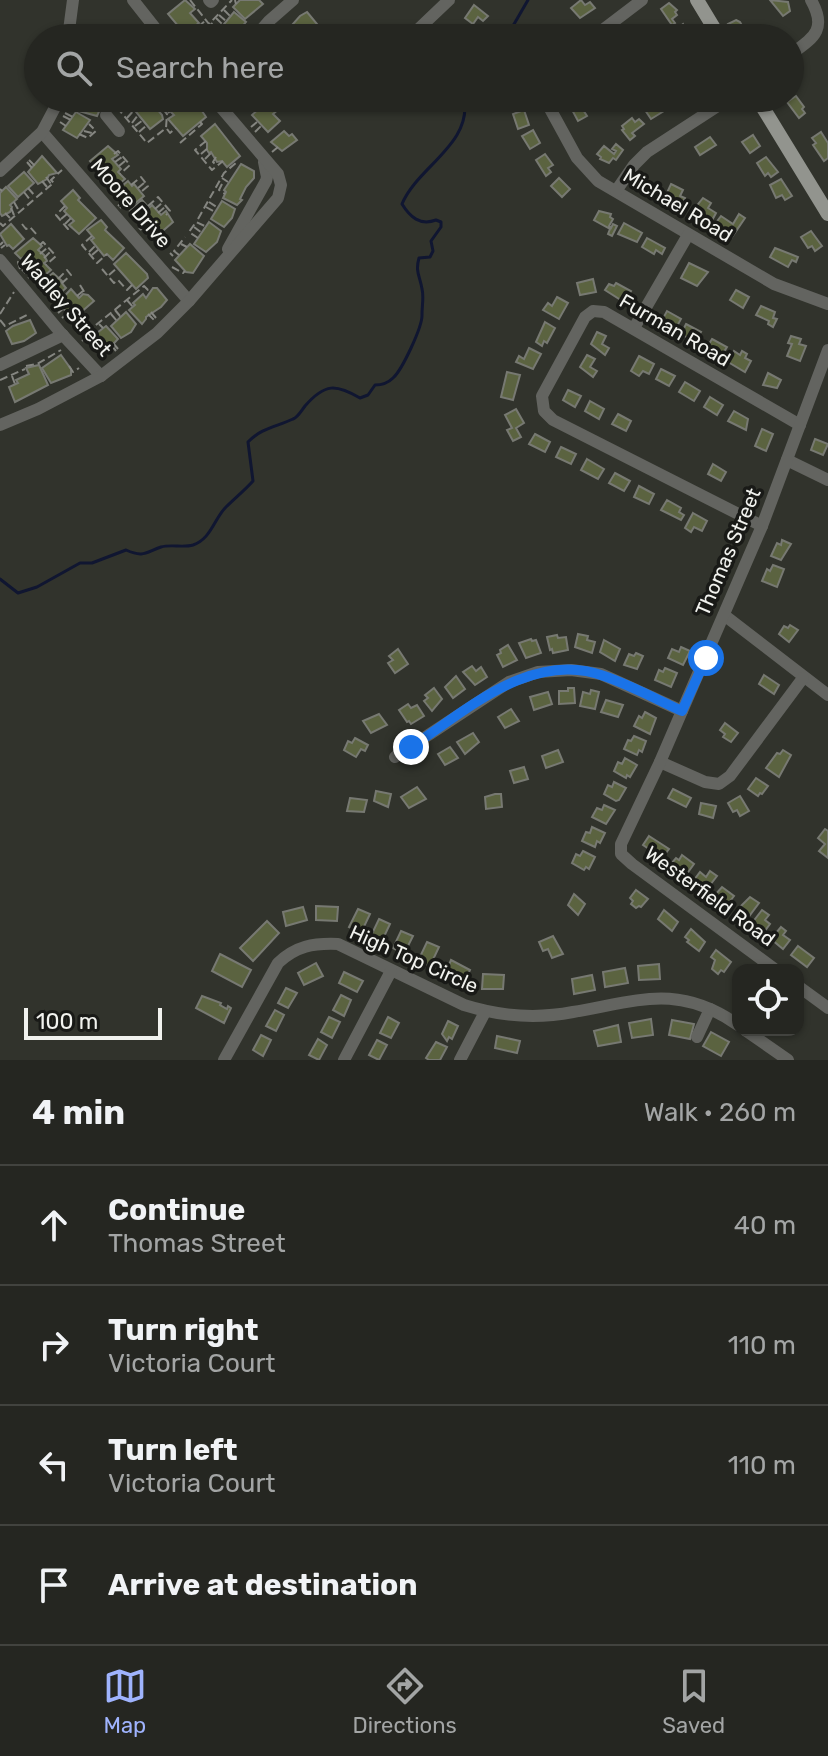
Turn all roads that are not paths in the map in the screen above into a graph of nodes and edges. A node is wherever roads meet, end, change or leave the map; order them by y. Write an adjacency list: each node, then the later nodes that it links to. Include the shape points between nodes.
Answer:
1 (66, 0): 11 (street)
2 (73, 0): 12 (street)
3 (127, 0): 10 (street)
4 (133, 0): 10 (street)
5 (449, 0): 15 (street)
6 (642, 0): 16 (street)
7 (697, 0): 17 (main road)
8 (811, 0): 18 (street, via 820,26)
9 (286, 2): 14 (street)
10 (142, 12): 13 (street)
11 (65, 24)
12 (69, 24)
13 (156, 24)
14 (261, 24)
15 (424, 24)
16 (610, 24)
17 (712, 24)
18 (804, 45)
19 (53, 112): 26 (street)
20 (112, 112): 25 (street)
21 (227, 112): 27 (street)
22 (552, 112): 29 (street, Michael Road, via 588,172)
23 (708, 112): 29 (street, via 647,152)
24 (766, 112): 30 (main road)
25 (128, 127)
26 (42, 132): 28 (street); 34 (street, Moore Drive)
27 (268, 154): 33 (street, via 266,181); 33 (street, via 281,185 278,198)
28 (0, 171)
29 (616, 191): 31 (street, Michael Road)
30 (828, 214)
31 (688, 235): 35 (street, Michael Road, via 774,284); 36 (street)
32 (2, 248): 37 (street, Wadley Street)
33 (219, 265): 34 (street)
34 (189, 301): 40 (street)
35 (828, 304)
36 (634, 328): 42 (street, Furman Road); 45 (street, Furman Road, via 604,312 585,317 542,396 547,415)
37 (63, 342): 39 (street); 40 (street, Wadley Street)
38 (828, 350): 42 (street, Thomas Street)
39 (0, 365)
40 (101, 376): 41 (street)
41 (0, 425)
42 (800, 425): 43 (street, Thomas Street)
43 (787, 460): 44 (street); 45 (street, Thomas Street)
44 (828, 480)
45 (762, 526): 46 (street, Thomas Street)
46 (724, 615): 47 (street); 49 (street, Thomas Street)
47 (803, 678): 48 (street); 51 (street, via 719,784)
48 (828, 695)
49 (682, 711): 50 (street, via 601,674 538,672 509,682); 51 (street, Thomas Street)
50 (395, 757)
51 (660, 762): 52 (street, Thomas Street)
52 (621, 854): 53 (street, Westerfield Road)
53 (768, 964)
54 (391, 971): 58 (street, High Top Circle); 62 (street, High Top Circle, via 338,944 291,951 278,963); 63 (street)
55 (804, 990): 56 (street)
56 (828, 1008)
57 (710, 1009): 58 (street, High Top Circle, via 655,997 572,1013); 59 (street, High Top Circle); 61 (street)
58 (485, 1012): 64 (street)
59 (732, 1022)
60 (754, 1036): 65 (street)
61 (697, 1037)
62 (224, 1060)
63 (344, 1060)
64 (460, 1060)
65 (788, 1060)

